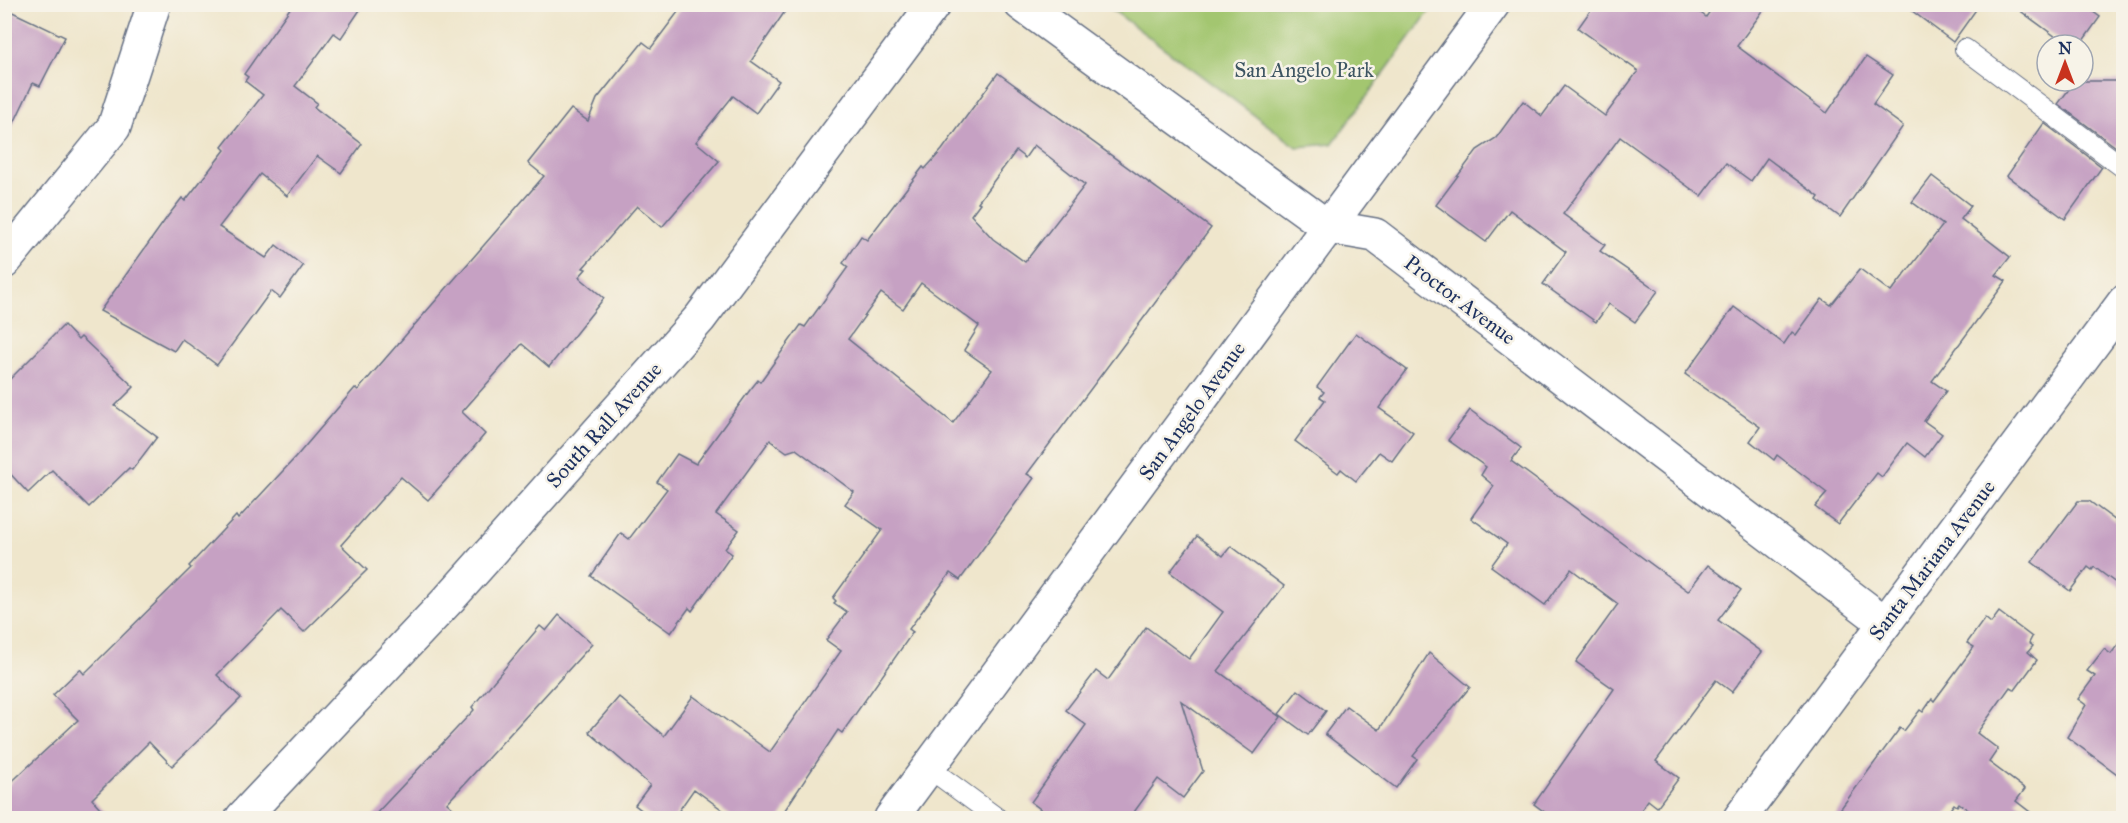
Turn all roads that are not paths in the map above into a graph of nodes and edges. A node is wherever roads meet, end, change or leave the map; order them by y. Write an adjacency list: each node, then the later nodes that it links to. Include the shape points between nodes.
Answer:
1 (154, 4): 8 (street, via 114,127)
2 (934, 4): 12 (street, South Rall Avenue, via 700,318 449,599)
3 (1021, 4): 7 (street, Proctor Avenue)
4 (1493, 4): 7 (street, San Angelo Avenue)
5 (1965, 50): 6 (lane)
6 (2124, 168)
7 (1328, 227): 10 (street, Proctor Avenue, via 1375,236); 11 (street, San Angelo Avenue)
8 (4, 262)
9 (2124, 302): 10 (street, Santa Mariana Avenue)
10 (1885, 623): 15 (street, Santa Mariana Avenue)
11 (929, 768): 13 (street, San Angelo Avenue); 14 (lane)
12 (242, 819)
13 (891, 819)
14 (997, 819)
15 (1740, 819)

